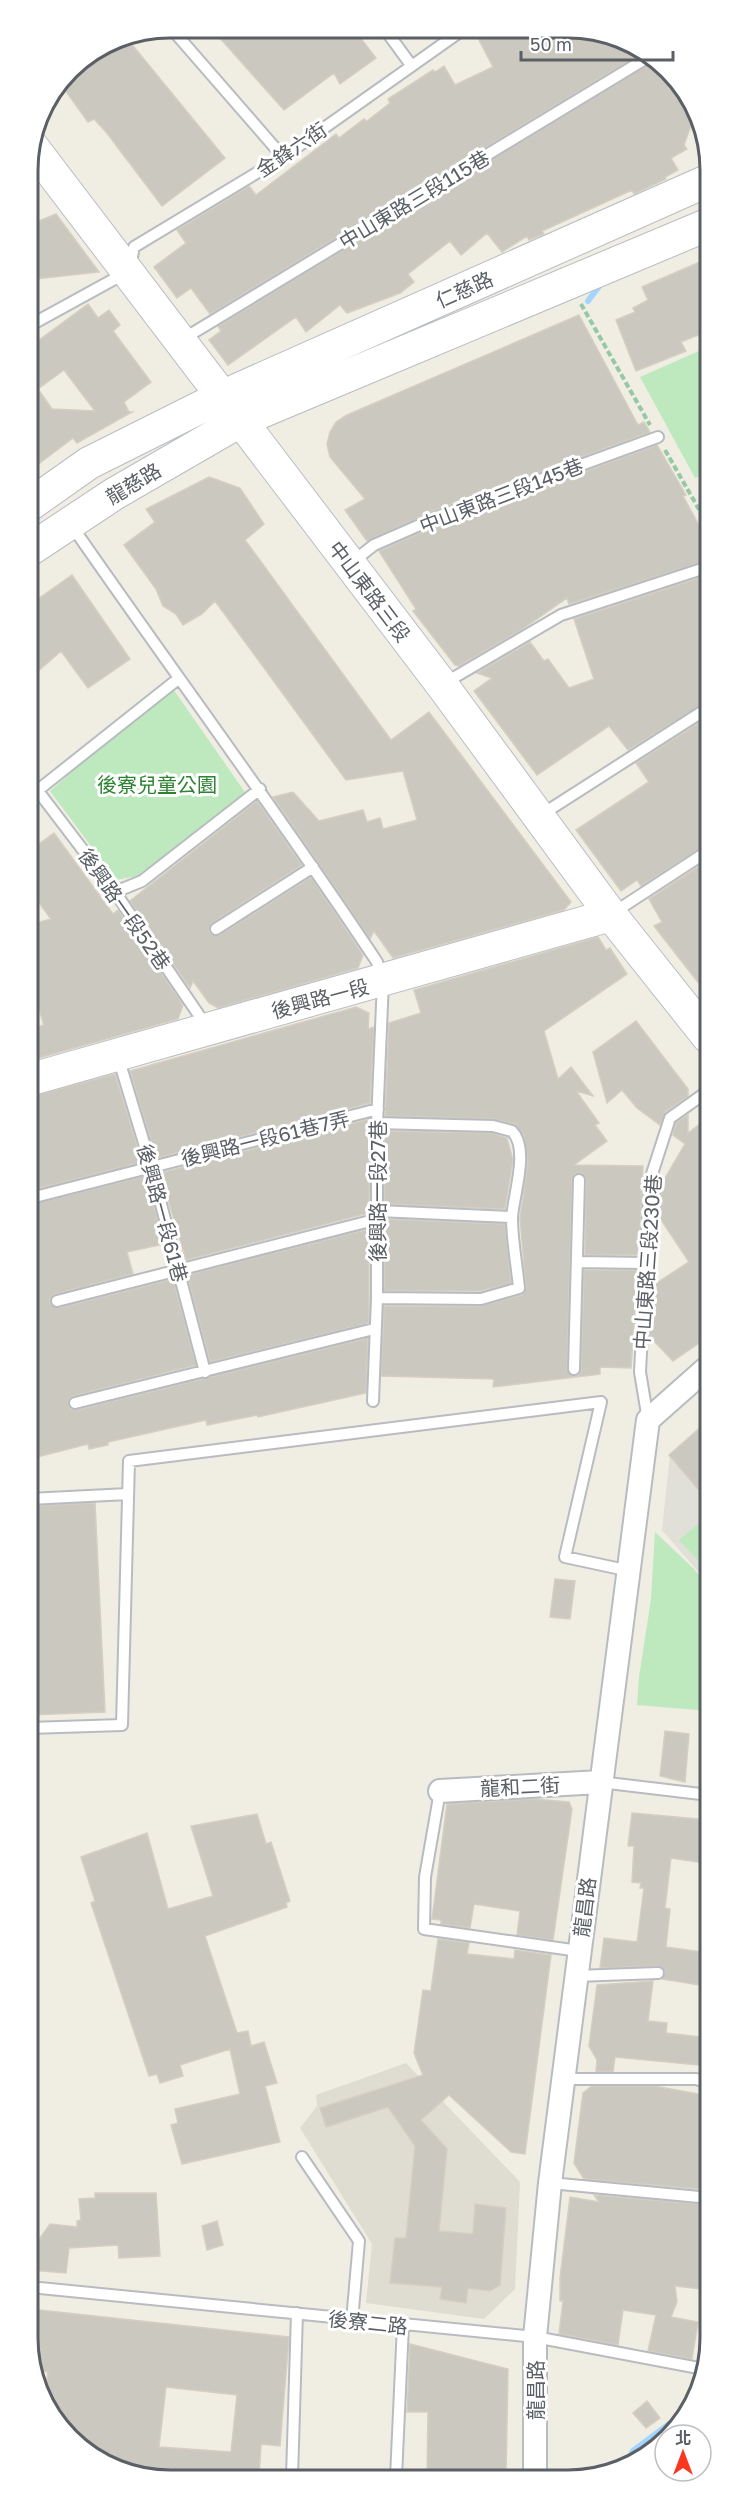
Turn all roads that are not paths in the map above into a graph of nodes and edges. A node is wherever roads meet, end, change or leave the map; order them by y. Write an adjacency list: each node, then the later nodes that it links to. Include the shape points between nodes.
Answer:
1 (180, 38): 7 (lane)
2 (391, 38): 5 (lane)
3 (451, 38): 5 (lane, 金鋒六街)
4 (642, 61): 14 (lane, 中山東路三段115巷)
5 (411, 66): 7 (lane, 金鋒六街)
6 (39, 155): 11 (street, 中山東路三段)
7 (283, 157): 11 (lane, 金鋒六街, via 134,247)
8 (700, 185): 10 (street, 仁慈路)
9 (700, 228): 12 (street, 仁慈路)
10 (551, 251): 12 (street); 15 (street, 仁慈路)
11 (129, 271): 13 (lane); 14 (street, 中山東路三段)
12 (569, 282): 16 (street, 仁慈路)
13 (38, 321)
14 (180, 340): 15 (street, 中山東路三段)
15 (221, 397): 16 (street, 中山東路三段); 18 (street, 龍慈路, via 89,463)
16 (242, 420): 19 (street, 龍慈路); 21 (street, 中山東路三段)
17 (658, 437): 21 (lane, 中山東路三段145巷, via 438,517 374,545)
18 (38, 499)
19 (70, 523): 20 (street, 龍慈路); 23 (lane)
20 (38, 545)
21 (350, 563): 24 (street, 中山東路三段)
22 (700, 570): 24 (lane, via 561,615)
23 (178, 679): 26 (lane); 27 (lane)
24 (442, 685): 28 (street, 中山東路三段)
25 (700, 713): 28 (lane)
26 (260, 789): 30 (lane); 31 (lane, via 142,881)
27 (38, 791): 31 (lane, 後興路一段52巷)
28 (538, 816): 32 (street, 中山東路三段)
29 (700, 856): 32 (lane)
30 (313, 867): 33 (lane); 34 (lane, via 376,962)
31 (115, 892): 36 (lane, 後興路一段52巷)
32 (610, 915): 34 (street, 後興路一段); 35 (street, 中山東路三段)
33 (216, 929)
34 (383, 981): 36 (street, 後興路一段); 40 (lane, 後興路一段27巷)
35 (700, 1027)
36 (208, 1029): 37 (street, 後興路一段)
37 (117, 1055): 38 (street, 後興路一段); 42 (lane, 後興路一段61巷)
38 (38, 1077)
39 (700, 1097): 48 (lane, 中山東路三段230巷, via 669,1118 650,1180)
40 (378, 1108): 41 (lane, 後興路一段27巷); 42 (lane, 後興路一段61巷7弄)
41 (377, 1123): 45 (lane, 後興路一段27巷); 46 (lane, via 493,1126 512,1131 519,1151)
42 (151, 1167): 44 (lane, 後興路一段61巷7弄); 49 (lane, 後興路一段61巷)
43 (579, 1180): 47 (lane)
44 (38, 1196)
45 (378, 1215): 46 (lane); 49 (lane); 50 (lane, 後興路一段27巷)
46 (512, 1217): 50 (lane, via 519,1288 481,1299)
47 (577, 1262): 48 (lane); 53 (lane)
48 (645, 1263): 58 (lane, 中山東路三段230巷, via 640,1372)
49 (178, 1269): 51 (lane); 54 (lane, 後興路一段61巷)
50 (377, 1298): 52 (lane, 後興路一段27巷)
51 (57, 1301)
52 (374, 1329): 54 (lane); 56 (lane, 後興路一段27巷)
53 (574, 1369)
54 (206, 1372): 57 (lane)
55 (699, 1374): 58 (street)
56 (373, 1401)
57 (75, 1403)
58 (648, 1420): 61 (street, 龍昌路)
59 (128, 1494): 60 (lane); 61 (lane, via 129,1461 601,1402 565,1557); 62 (lane, via 122,1725)
60 (38, 1499)
61 (630, 1571): 63 (street, 龍昌路)
62 (38, 1728)
63 (600, 1782): 64 (street, 龍和二街); 65 (lane); 66 (street, 龍昌路)
64 (440, 1791): 66 (lane, via 425,1877 424,1929)
65 (699, 1794)
66 (579, 1950): 68 (street, 龍昌路)
67 (658, 1973): 68 (lane)
68 (576, 1976): 69 (street, 龍昌路)
69 (563, 2079): 70 (lane); 72 (street, 龍昌路)
70 (699, 2080)
71 (302, 2157): 76 (lane, via 359,2241)
72 (550, 2183): 73 (lane); 78 (street, 龍昌路)
73 (699, 2197)
74 (38, 2288): 75 (lane, 後寮二路)
75 (297, 2313): 76 (lane, 後寮二路); 80 (lane)
76 (352, 2321): 77 (lane, 後寮二路)
77 (402, 2325): 78 (lane, 後寮二路); 81 (lane)
78 (535, 2337): 79 (lane, 後寮二路); 82 (street, 龍昌路)
79 (696, 2367)
80 (292, 2470)
81 (396, 2470)
82 (535, 2470)

